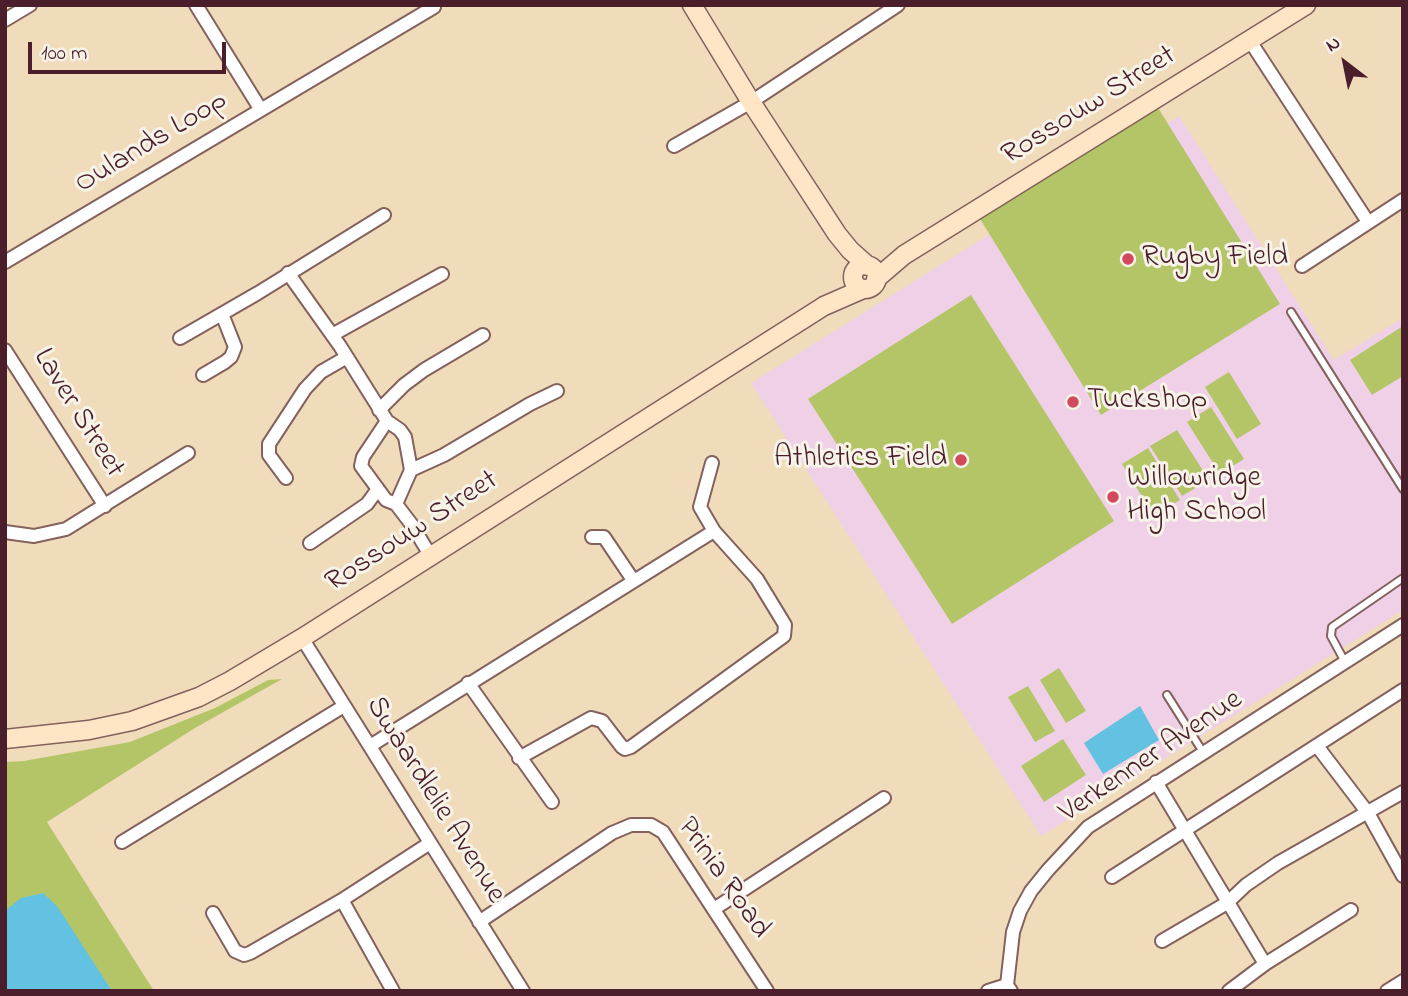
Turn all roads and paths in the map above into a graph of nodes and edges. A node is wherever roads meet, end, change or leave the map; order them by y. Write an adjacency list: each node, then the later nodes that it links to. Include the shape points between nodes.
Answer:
1 (30, 5): 7 (street)
2 (196, 5): 10 (street)
3 (692, 5): 9 (main road)
4 (898, 5): 9 (street)
5 (1306, 5): 8 (main road, Rossouw Street)
6 (434, 7): 10 (street, Oulands Loop)
7 (5, 20)
8 (1250, 41): 14 (street); 19 (main road, Rossouw Street)
9 (751, 102): 11 (street); 19 (main road)
10 (261, 110): 15 (street, Oulands Loop)
11 (674, 146)
12 (1403, 200): 14 (street)
13 (384, 215): 17 (street)
14 (1368, 222): 16 (street)
15 (5, 262)
16 (1302, 266)
17 (288, 274): 21 (street); 22 (street)
18 (442, 274): 22 (street)
19 (864, 275): 42 (main road, Rossouw Street, via 824,306)
20 (1291, 313): 35 (lane)
21 (222, 314): 24 (street); 27 (street, via 233,353)
22 (332, 335): 26 (street)
23 (483, 335): 29 (street, via 404,385)
24 (180, 338)
25 (5, 350): 37 (street, Laver Street)
26 (347, 357): 29 (street); 33 (street, via 321,372 305,389 269,444 269,455)
27 (203, 375)
28 (557, 391): 32 (street)
29 (383, 415): 32 (street, via 405,437); 34 (street, via 362,461 364,472)
30 (188, 453): 37 (street)
31 (712, 463): 38 (street, via 700,507)
32 (411, 470): 36 (street)
33 (286, 478)
34 (378, 489): 36 (street); 41 (street, via 367,505)
35 (1403, 489)
36 (396, 504): 42 (street)
37 (105, 506): 39 (street, via 55,533)
38 (714, 531): 44 (street); 56 (street, via 757,579 785,625 784,636 631,747 622,747 602,721 591,718)
39 (5, 532)
40 (592, 537): 44 (street, via 604,537)
41 (310, 543)
42 (430, 555): 46 (main road, Rossouw Street)
43 (1403, 578): 47 (lane, via 1332,627 1331,636)
44 (633, 580): 48 (street)
45 (1403, 625): 47 (street, Verkenner Avenue)
46 (302, 638): 51 (street, Swaardlelie Avenue); 52 (main road, Rossouw Street, via 230,681 164,711 89,730)
47 (1345, 662): 55 (street, Verkenner Avenue)
48 (468, 683): 53 (street); 56 (street)
49 (1403, 690): 54 (street)
50 (1167, 695): 55 (lane)
51 (344, 706): 53 (street, Swaardlelie Avenue); 63 (street)
52 (5, 738)
53 (370, 746): 64 (street, Swaardlelie Avenue)
54 (1317, 746): 61 (street); 62 (street)
55 (1203, 752): 57 (street, Verkenner Avenue)
56 (519, 758): 60 (street)
57 (1156, 782): 62 (street); 76 (street, Verkenner Avenue, via 1088,827 1031,891 1013,932)
58 (1403, 792): 61 (street)
59 (884, 798): 69 (street)
60 (552, 802)
61 (1368, 813): 65 (street); 68 (street, via 1278,863)
62 (1184, 829): 66 (street); 68 (street)
63 (122, 842)
64 (430, 843): 67 (street); 72 (street, Swaardlelie Avenue)
65 (1403, 876)
66 (1112, 877)
67 (342, 900): 71 (street, via 244,955 235,951); 77 (street)
68 (1227, 903): 73 (street); 74 (street)
69 (714, 909): 72 (street, Prinia Road, via 663,832 641,823 612,833); 79 (street, Prinia Road)
70 (1351, 910): 74 (street)
71 (212, 913)
72 (479, 922): 78 (street, Swaardlelie Avenue)
73 (1161, 941)
74 (1265, 964): 81 (street)
75 (1403, 981): 82 (street)
76 (1009, 988): 80 (street)
77 (393, 991)
78 (523, 991)
79 (767, 991)
80 (988, 991)
81 (1229, 991)
82 (1387, 991)

